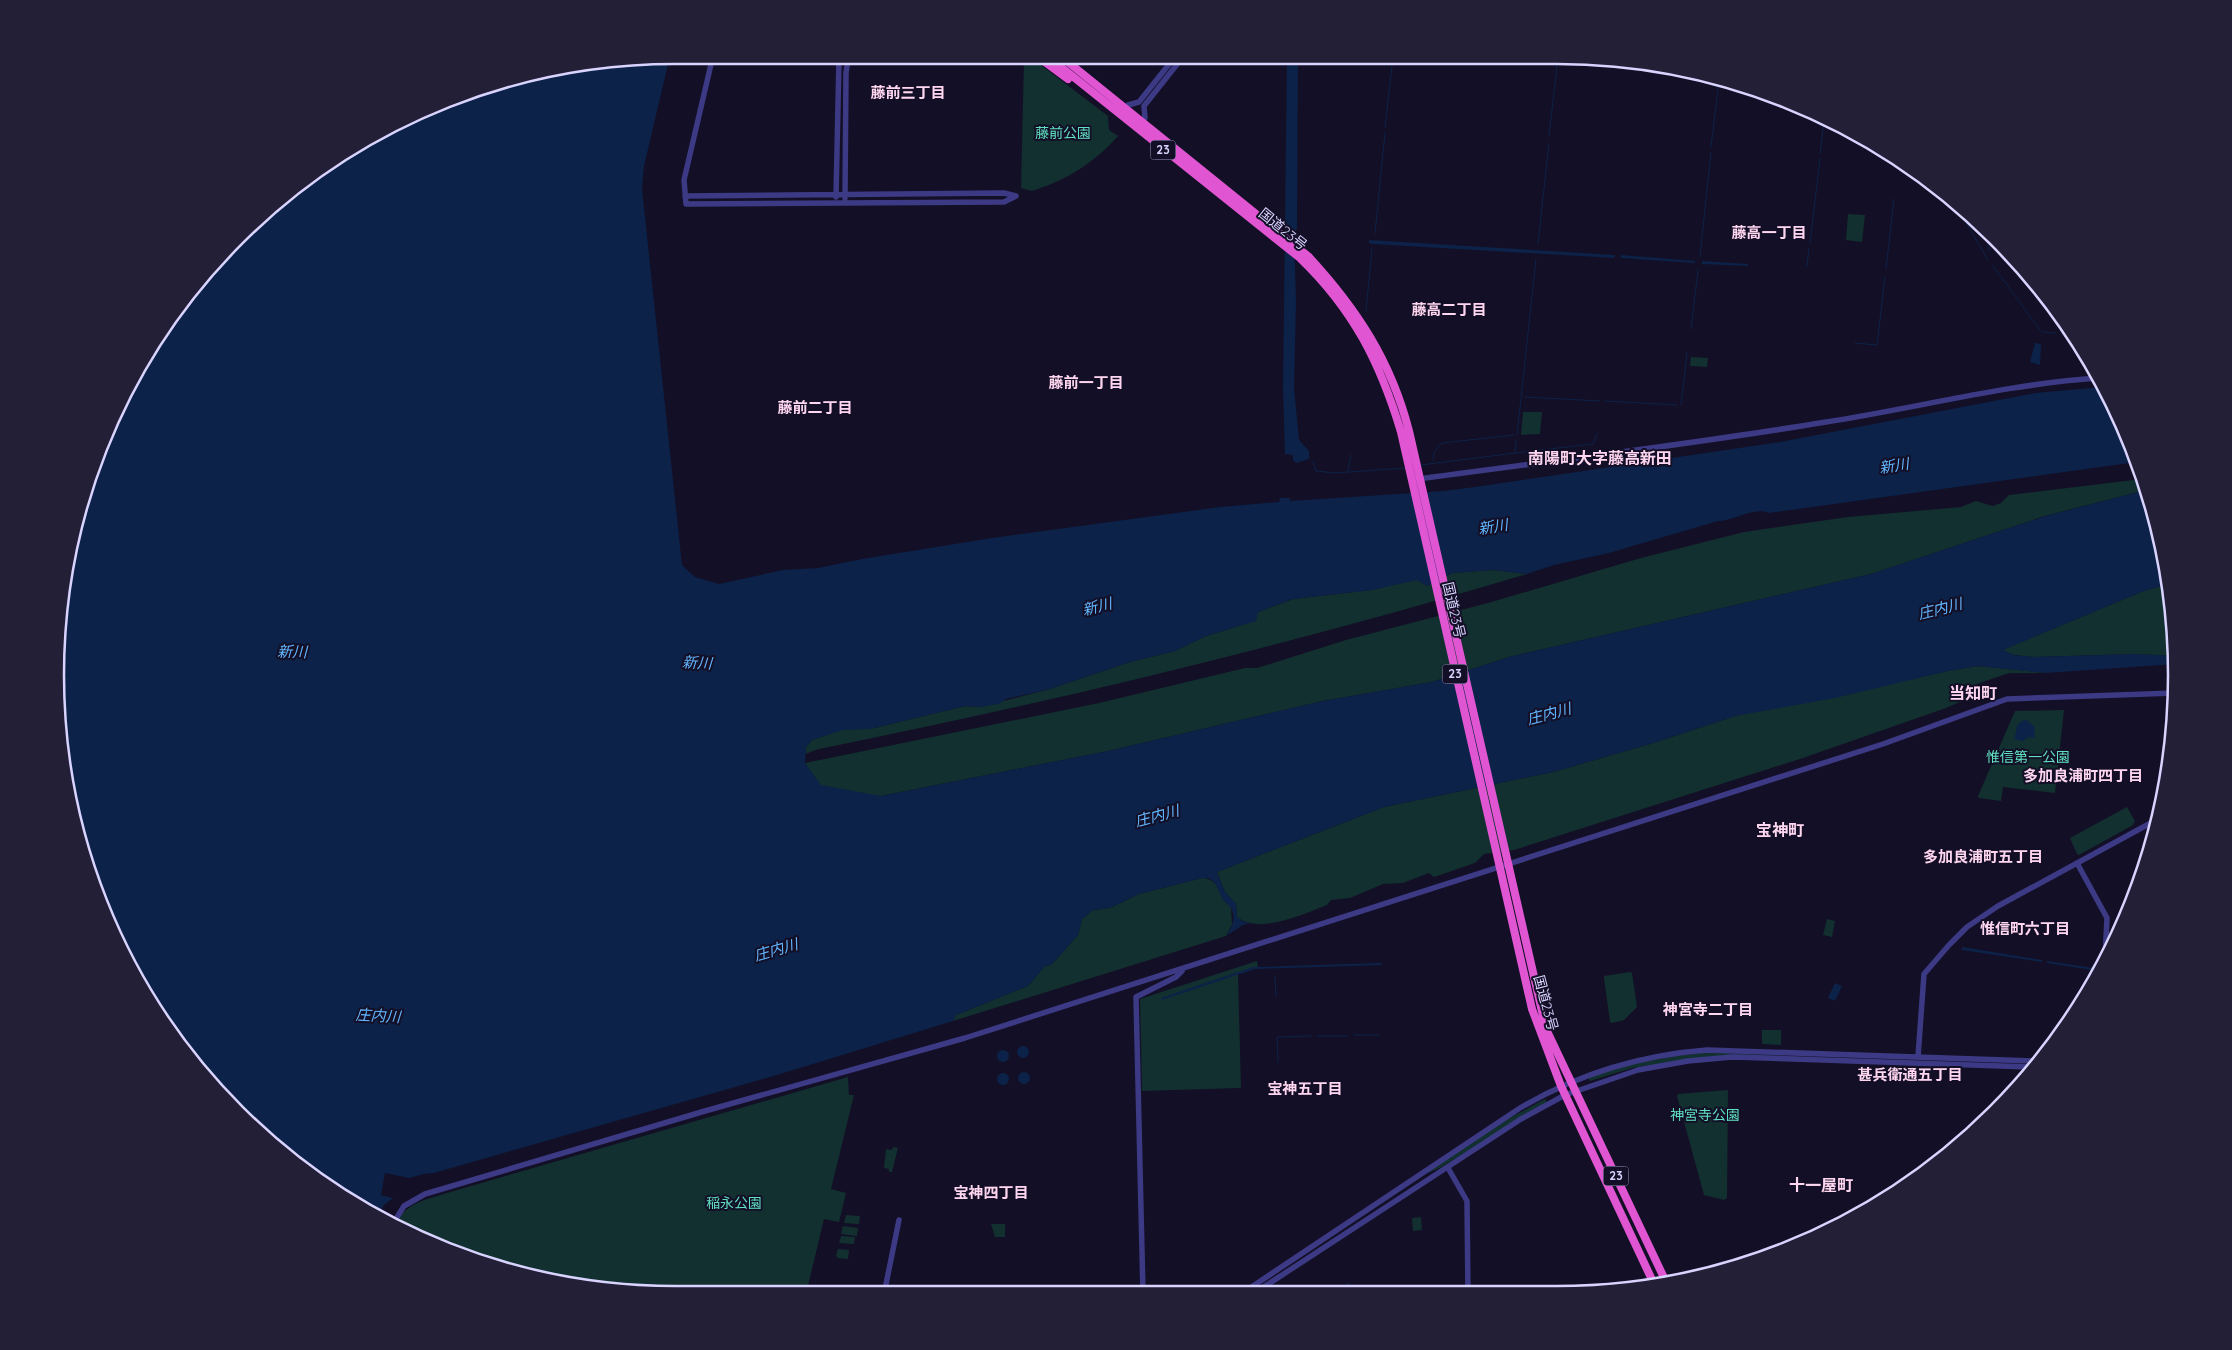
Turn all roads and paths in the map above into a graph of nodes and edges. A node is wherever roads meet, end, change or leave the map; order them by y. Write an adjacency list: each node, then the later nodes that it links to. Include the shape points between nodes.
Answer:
1 (711, 64): 15 (street, via 684,180)
2 (839, 64): 13 (street)
3 (848, 64): 14 (street)
4 (1048, 64): 11 (highway)
5 (1057, 64): 11 (highway, 国道23号 / 23)
6 (1070, 64): 18 (highway, 国道23号 / 23)
7 (1077, 64): 10 (highway)
8 (1169, 64): 10 (street, via 1139,102)
9 (1177, 64): 12 (street, via 1144,106)
10 (1128, 105): 12 (highway)
11 (1107, 106): 19 (highway, 国道23号 / 23, via 1277,239)
12 (1145, 118): 18 (highway)
13 (836, 195): 14 (street); 15 (street); 16 (street)
14 (845, 195): 17 (street); 17 (street, via 1004,193 1016,196 1004,202)
15 (685, 196): 16 (street, via 686,204)
16 (836, 202): 17 (street)
17 (845, 202)
18 (1266, 221): 19 (highway, 国道23号 / 23, via 1302,250)
19 (1335, 289): 21 (highway, 国道23号 / 23, via 1379,369)
20 (2091, 379): 21 (street, via 2048,382 1713,441)
21 (1415, 481): 25 (highway, 国道23号 / 23)
22 (2168, 692): 25 (street, via 1999,701 1883,744)
23 (2149, 824): 24 (street)
24 (2077, 863): 26 (street, via 2107,918); 29 (street, via 1982,916 1948,945 1924,974)
25 (1504, 868): 27 (street); 28 (highway, 国道23号 / 23)
26 (2106, 943)
27 (1184, 969): 37 (street, via 965,1038 433,1192 410,1201); 42 (street, via 1176,977 1136,997)
28 (1532, 989): 32 (highway, 国道23号 / 23, via 1546,1029); 33 (highway, 国道23号 / 23, via 1538,1030)
29 (1918, 1057): 30 (street); 32 (street, via 1732,1050 1687,1052 1619,1065)
30 (2031, 1061)
31 (2026, 1067): 34 (street, via 1732,1057 1638,1070)
32 (1571, 1082): 33 (street); 34 (highway, 国道23号 / 23)
33 (1561, 1086): 35 (highway, 国道23号 / 23); 43 (street, via 1501,1120)
34 (1575, 1090): 35 (street); 39 (highway, 国道23号 / 23)
35 (1565, 1095): 36 (street, via 1521,1119); 40 (highway, 国道23号 / 23)
36 (1448, 1168): 44 (street); 45 (street, via 1466,1201)
37 (396, 1218)
38 (899, 1220): 41 (street)
39 (1664, 1277)
40 (1652, 1279)
41 (886, 1286)
42 (1143, 1286)
43 (1253, 1286)
44 (1265, 1286)
45 (1468, 1286)

